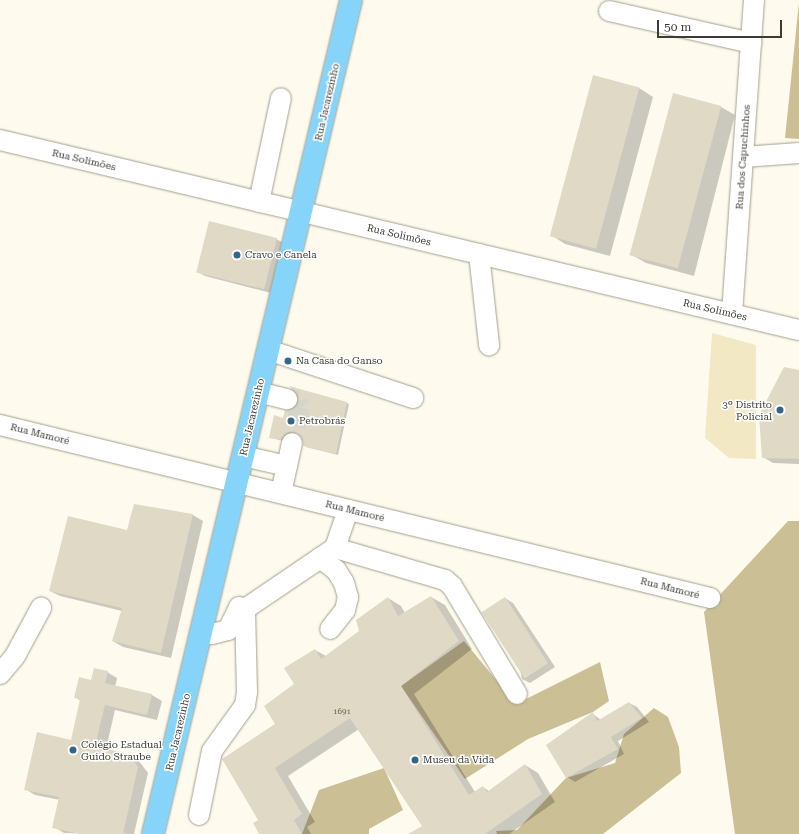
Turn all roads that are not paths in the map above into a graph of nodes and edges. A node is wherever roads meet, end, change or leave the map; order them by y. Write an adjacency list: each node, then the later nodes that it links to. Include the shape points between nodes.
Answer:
1 (351, 0): 10 (main road, Rua Jacarezinho)
2 (754, 0): 4 (street, Rua dos Capuchinhos)
3 (609, 11): 4 (street)
4 (751, 43): 8 (street, Rua dos Capuchinhos)
5 (281, 98): 9 (street)
6 (0, 140): 9 (street, Rua Solimões)
7 (799, 153): 8 (street)
8 (743, 157): 12 (street, Rua dos Capuchinhos)
9 (259, 202): 10 (street, Rua Solimões)
10 (301, 212): 11 (street, Rua Solimões); 15 (main road, Rua Jacarezinho)
11 (480, 254): 12 (street, Rua Solimões); 14 (street)
12 (732, 314): 13 (street, Rua Solimões)
13 (799, 330)
14 (489, 345)
15 (268, 350): 16 (main road, Rua Jacarezinho); 17 (street)
16 (258, 392): 18 (street); 21 (main road, Rua Jacarezinho)
17 (413, 398)
18 (287, 399)
19 (0, 425): 23 (street, Rua Mamoré)
20 (292, 443): 22 (street)
21 (243, 456): 22 (street); 23 (main road, Rua Jacarezinho)
22 (287, 466): 24 (street)
23 (237, 482): 24 (street, Rua Mamoré); 31 (main road, Rua Jacarezinho)
24 (281, 493): 25 (street, Rua Mamoré)
25 (348, 510): 26 (street); 27 (street, Rua Mamoré)
26 (328, 553): 29 (street); 30 (street, via 344,583 348,597 345,610); 33 (street, via 445,580 452,586)
27 (710, 598)
28 (41, 608): 32 (street, via 15,656)
29 (245, 609): 31 (street, via 239,607 228,630); 34 (street, via 245,705 212,751)
30 (330, 629)
31 (201, 634): 35 (main road, Rua Jacarezinho)
32 (0, 674)
33 (517, 694)
34 (199, 815)
35 (154, 834)

